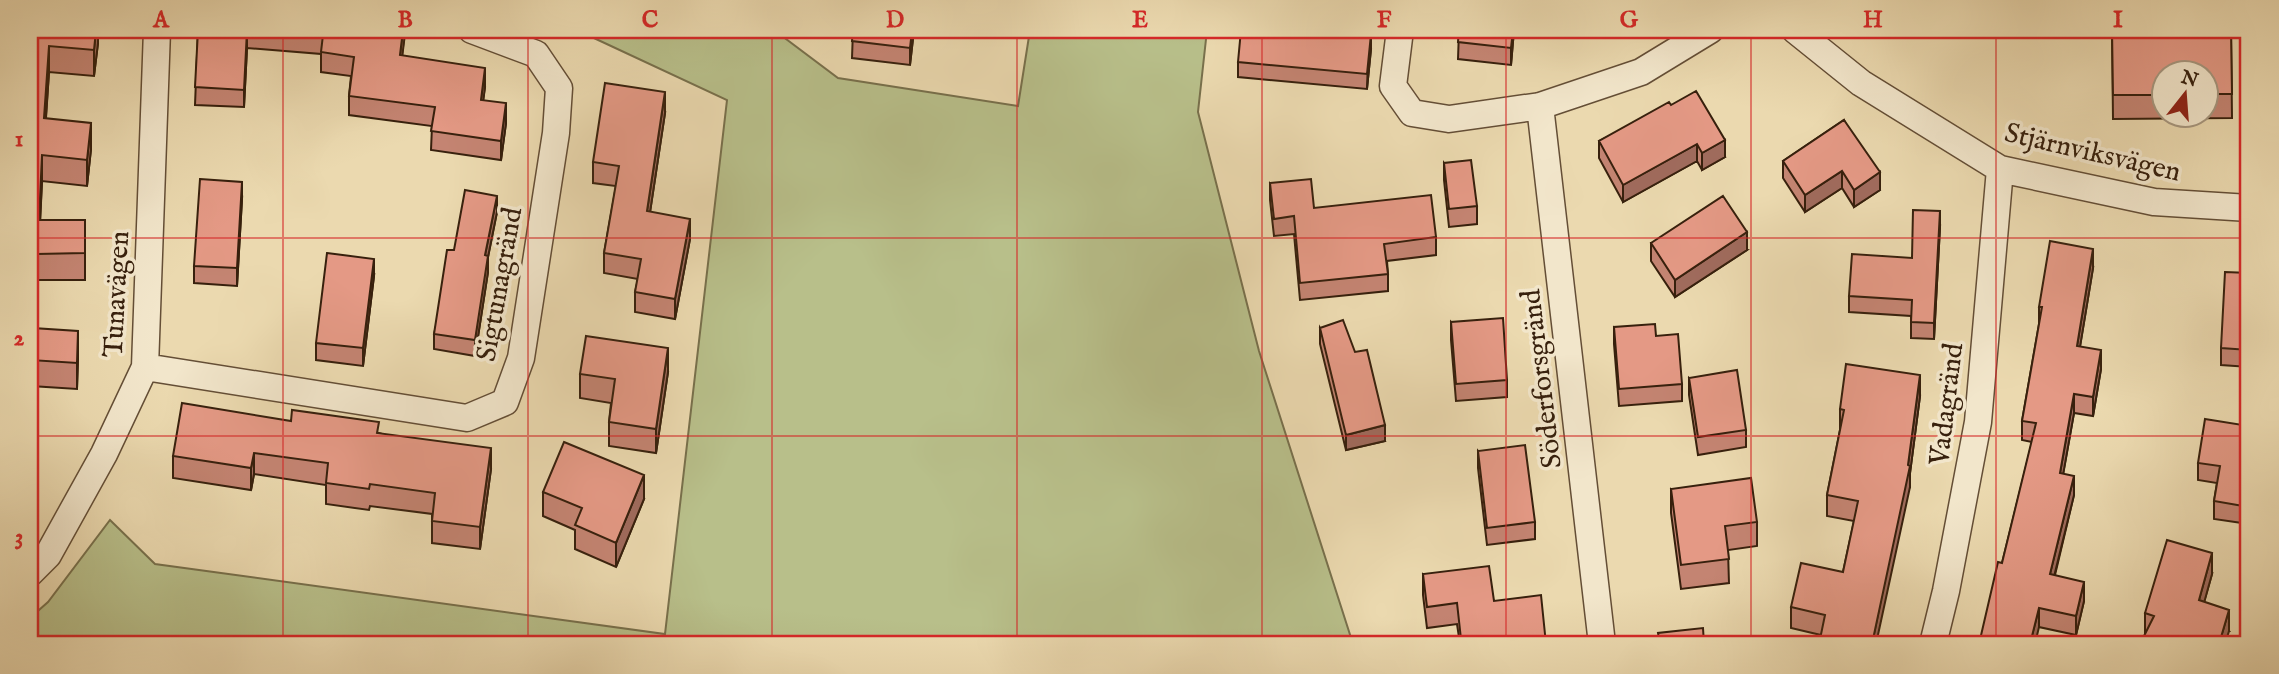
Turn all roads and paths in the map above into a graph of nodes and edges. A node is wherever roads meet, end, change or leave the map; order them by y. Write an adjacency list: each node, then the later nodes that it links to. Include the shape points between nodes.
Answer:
1 (157, 30): 9 (street, Tunavägen)
2 (472, 30): 9 (street, Sigtunagränd, via 536,54 559,88 521,359 505,402 467,418)
3 (1400, 30): 6 (street, via 1393,86 1412,113 1450,119)
4 (1710, 30): 6 (street, via 1641,72)
5 (1795, 30): 7 (street, Stjärnviksvägen, via 1861,83)
6 (1540, 106): 11 (street, Söderforsgränd)
7 (2000, 169): 8 (street, Stjärnviksvägen, via 2154,202); 12 (street, Vadagränd, via 1978,422)
8 (2249, 208)
9 (145, 368): 10 (street, Tunavägen, via 48,555)
10 (30, 573)
11 (1602, 644)
12 (1933, 644)

